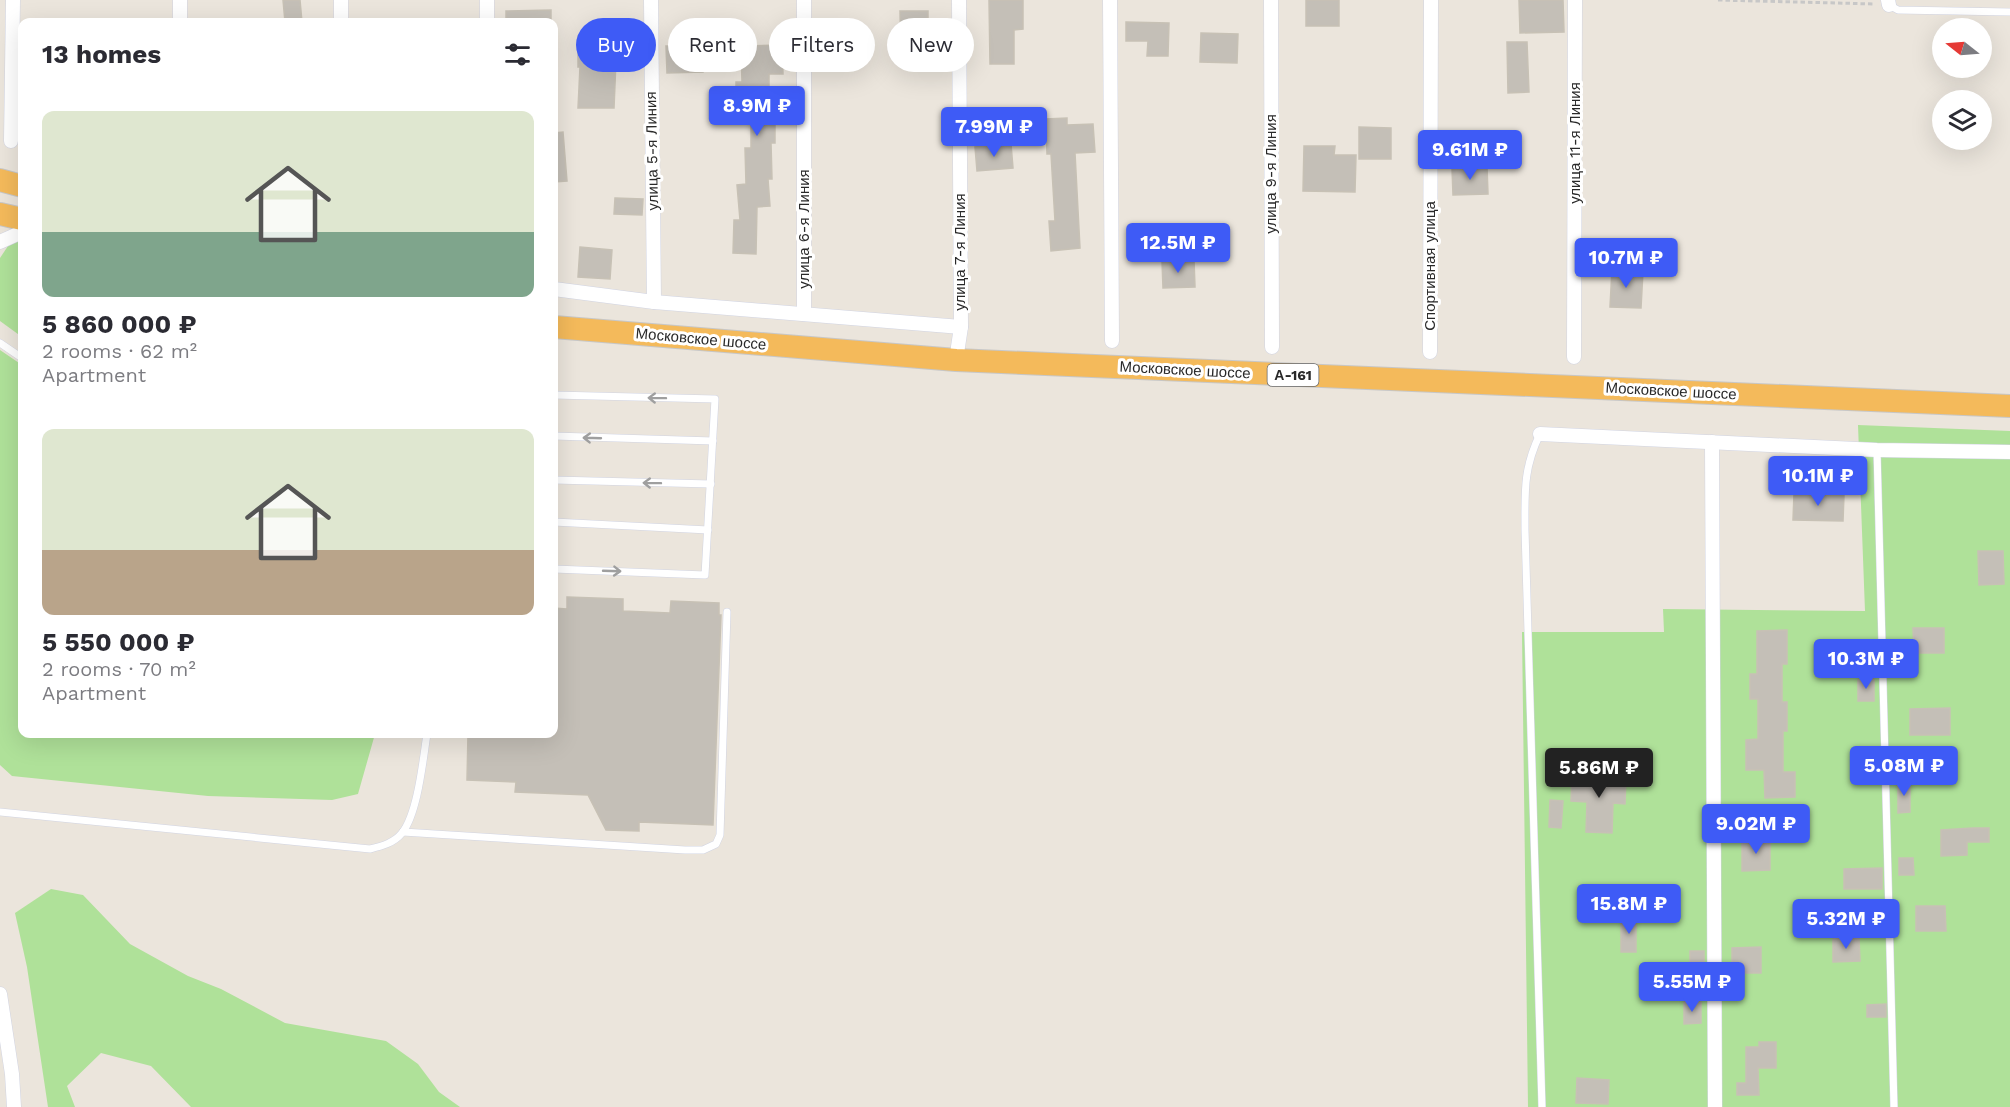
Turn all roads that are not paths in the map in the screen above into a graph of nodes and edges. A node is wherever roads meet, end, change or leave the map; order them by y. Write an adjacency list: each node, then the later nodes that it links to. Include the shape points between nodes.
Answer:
1 (13, 0): 17 (street)
2 (180, 0): 14 (street)
3 (341, 0): 15 (street)
4 (487, 0): 16 (street)
5 (651, 0): 25 (street, улица 5-я Линия)
6 (804, 0): 26 (street, улица 6-я Линия)
7 (959, 0): 28 (street, улица 7-я Линия)
8 (1110, 0): 29 (street)
9 (1271, 0): 31 (street, улица 9-я Линия)
10 (1431, 0): 32 (street, Спортивная улица)
11 (1575, 0): 34 (street, улица 11-я Линия)
12 (1888, 2): 13 (lane, via 1899,10)
13 (2010, 12)
14 (180, 18)
15 (341, 18)
16 (487, 18)
17 (11, 141)
18 (0, 180): 19 (highway)
19 (18, 185)
20 (0, 214): 21 (highway)
21 (18, 218)
22 (18, 234): 23 (street)
23 (0, 242)
24 (558, 290): 25 (street)
25 (654, 302): 26 (street)
26 (804, 314): 28 (street)
27 (558, 326): 35 (highway, Московское шоссе / А-161)
28 (961, 327): 35 (street, улица 7-я Линия)
29 (1112, 341)
30 (0, 343): 33 (lane)
31 (1272, 347)
32 (1430, 352)
33 (18, 355)
34 (1574, 357)
35 (956, 360): 37 (highway, Московское шоссе / А-161)
36 (558, 395): 40 (lane, one-way to 36, via 715,399)
37 (2010, 406)
38 (1540, 434): 41 (street); 55 (lane, via 1530,454 1526,476 1525,530)
39 (558, 436): 40 (lane, one-way to 39)
40 (713, 441): 45 (lane)
41 (1712, 442): 42 (street); 56 (street)
42 (1877, 450): 43 (street); 57 (lane)
43 (2010, 452)
44 (558, 480): 45 (lane, one-way to 44)
45 (711, 484): 47 (lane)
46 (558, 522): 47 (lane)
47 (708, 530): 48 (lane, one-way to 47, via 705,574)
48 (558, 569)
49 (727, 612): 52 (lane, via 720,834 716,844 704,850 685,850)
50 (426, 738): 52 (lane, via 419,788)
51 (0, 812): 52 (lane, via 370,849 388,844)
52 (403, 832)
53 (0, 994): 54 (street)
54 (14, 1107)
55 (1542, 1107)
56 (1715, 1107)
57 (1894, 1107)

